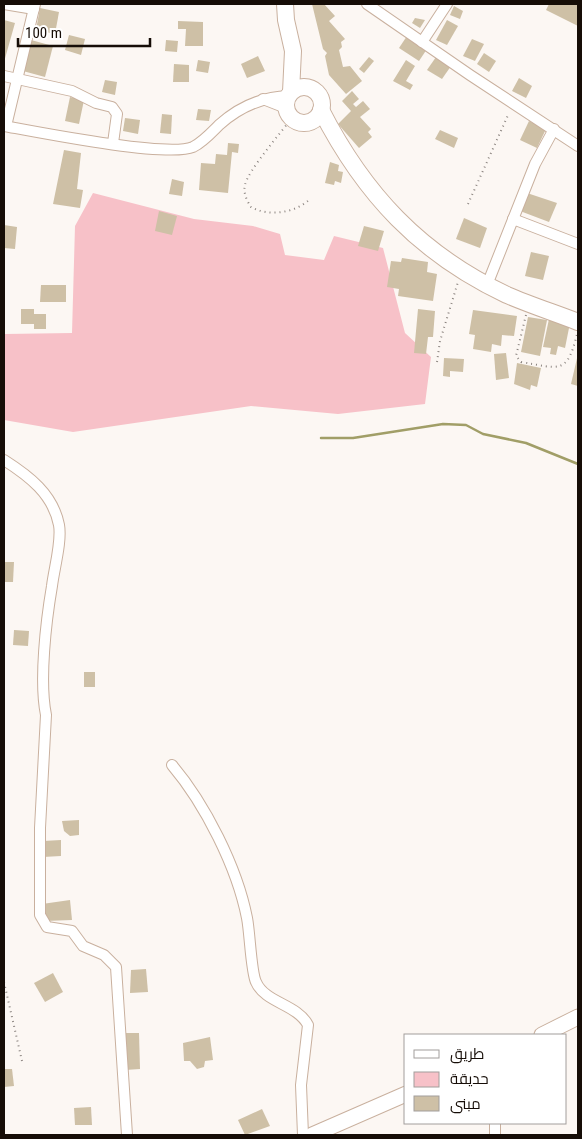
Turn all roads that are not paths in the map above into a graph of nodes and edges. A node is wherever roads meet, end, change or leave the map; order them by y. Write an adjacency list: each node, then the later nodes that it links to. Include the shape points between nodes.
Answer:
1 (4, 4): 5 (street)
2 (285, 4): 7 (main road)
3 (367, 4): 6 (street)
4 (447, 4): 6 (street)
5 (35, 7): 9 (street)
6 (422, 42): 15 (street)
7 (293, 51): 10 (main road); 11 (main road)
8 (4, 76): 9 (street)
9 (17, 79): 14 (street); 16 (street, via 72,91 112,107 117,114)
10 (313, 90): 11 (main road, via 302,87); 12 (main road, via 320,98)
11 (289, 104): 13 (main road, via 303,122); 16 (street, via 262,98 185,149 166,151)
12 (321, 110): 13 (main road); 17 (main road)
13 (309, 122): 17 (main road)
14 (5, 126): 16 (street)
15 (554, 129): 18 (street); 19 (street, via 535,164)
16 (113, 143)
17 (339, 146): 21 (main road, via 369,189 399,221 430,248)
18 (578, 146)
19 (513, 219): 20 (street); 21 (street)
20 (578, 244)
21 (487, 285): 22 (main road)
22 (578, 322)
23 (4, 460): 28 (street, via 39,486 59,526 45,665 39,886 41,918 46,927 72,931 83,946 104,955 116,966)
24 (172, 764): 29 (street, via 210,821 241,895 250,932 255,982 265,993 294,1010 308,1025 301,1094)
25 (578, 1017): 26 (main road)
26 (544, 1034)
27 (404, 1095): 30 (main road)
28 (127, 1135)
29 (303, 1135)
30 (312, 1135)

